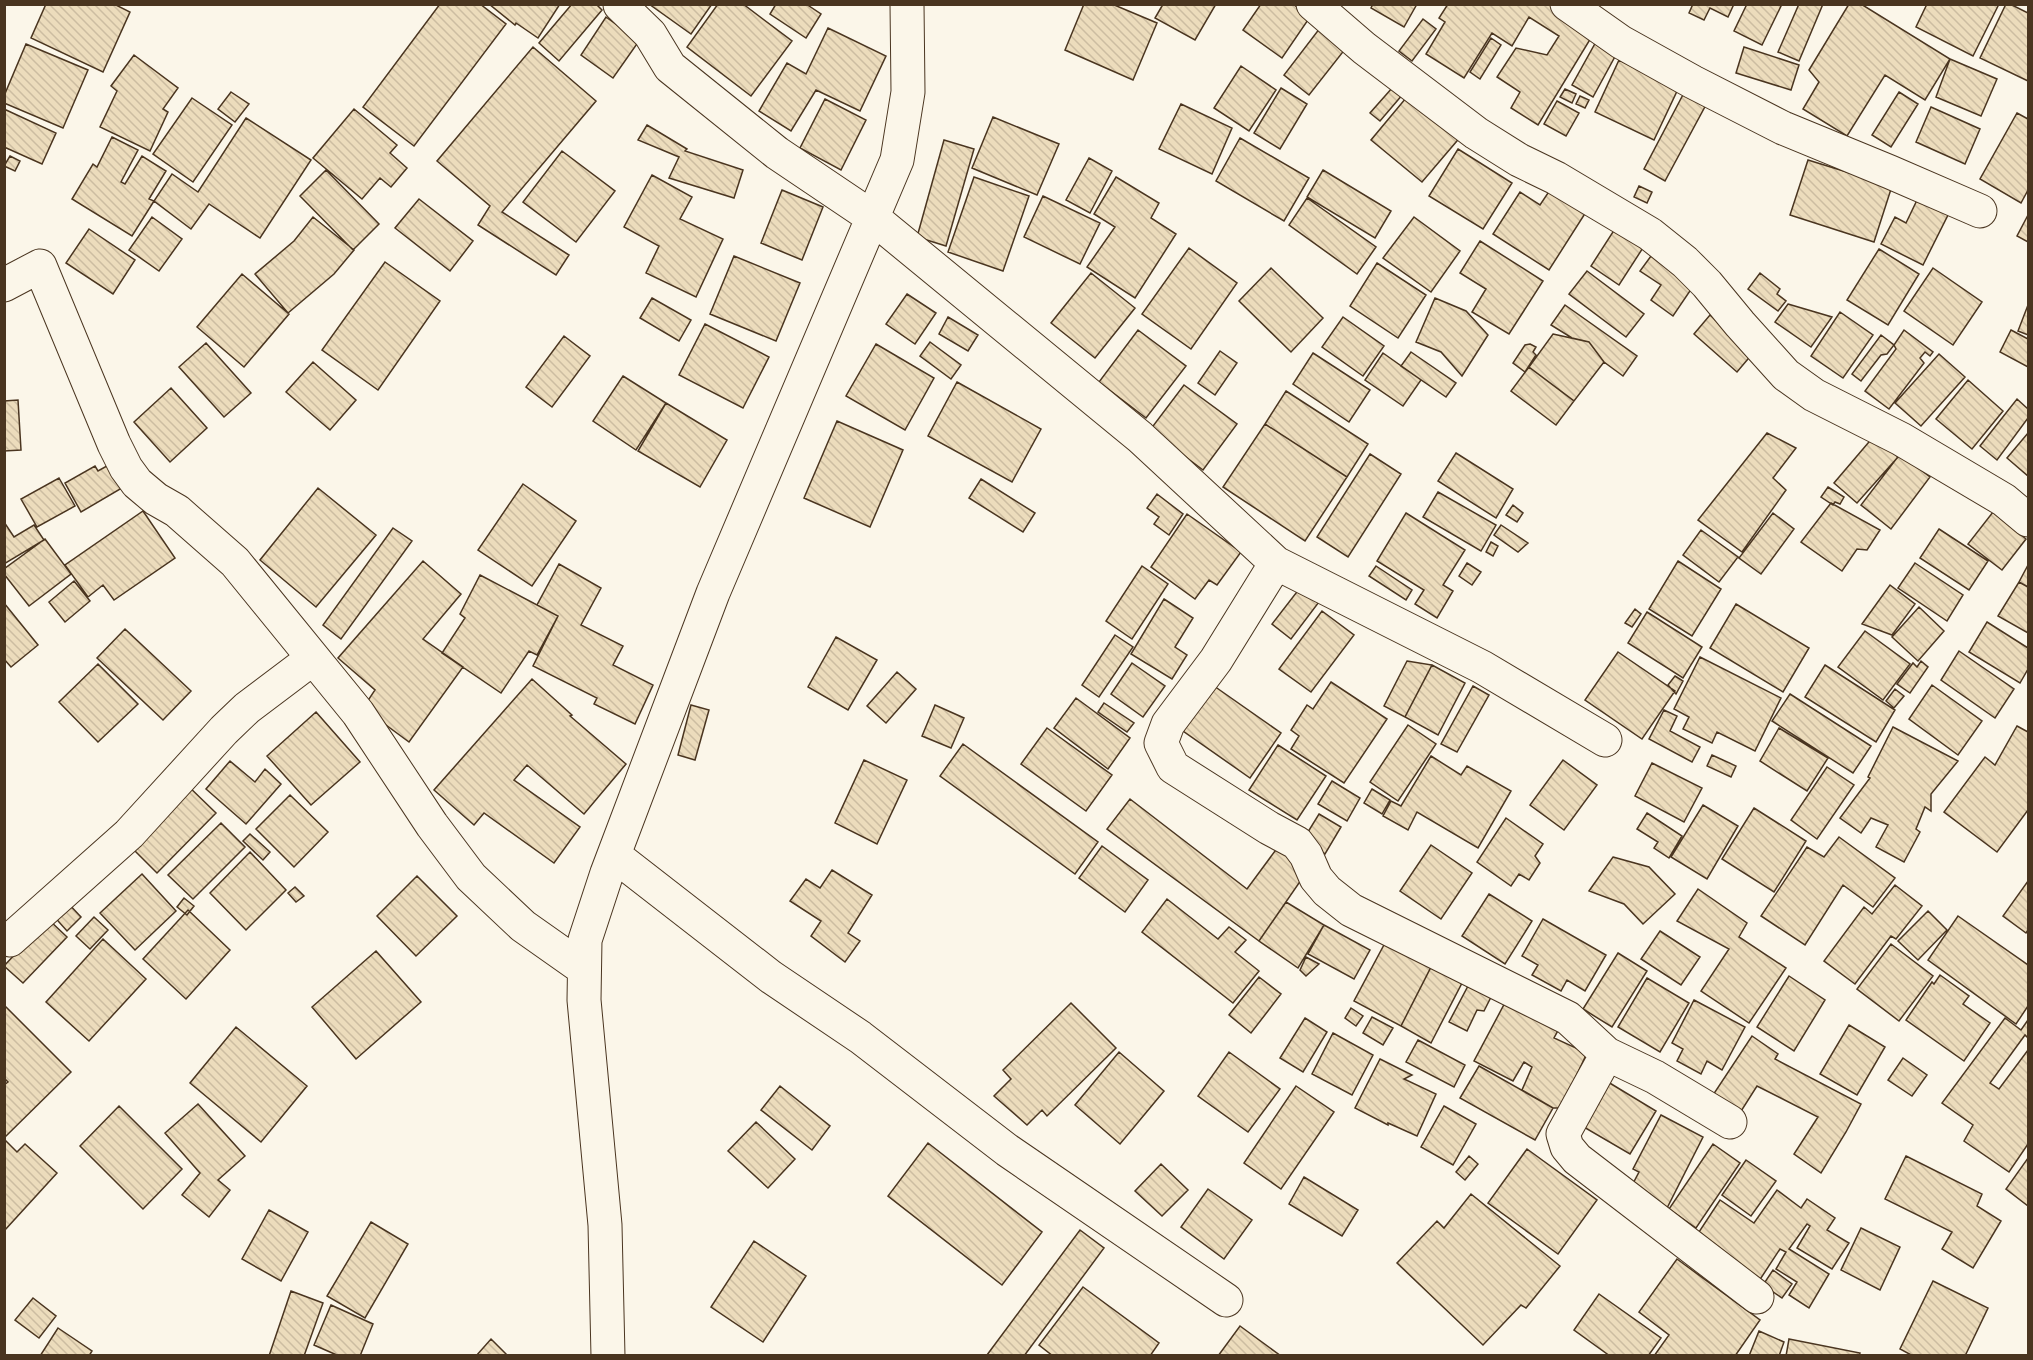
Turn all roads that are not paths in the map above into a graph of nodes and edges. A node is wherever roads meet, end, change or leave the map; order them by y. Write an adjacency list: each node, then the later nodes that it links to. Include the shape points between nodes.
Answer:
1 (907, 4): 6 (street, via 908,92 897,160)
2 (1567, 4): 5 (street, via 1621,42 1783,128)
3 (620, 5): 6 (street, via 650,34 670,67 777,153)
4 (1320, 7): 8 (street, via 1364,48 1476,133 1650,234 1685,261 1786,375 1814,395 1901,439 2004,500)
5 (1980, 212)
6 (872, 217): 9 (street, via 1140,437); 12 (street, via 713,593)
7 (4, 285): 10 (street, via 40,266 126,468 137,483 177,511 235,562)
8 (2028, 520)
9 (1276, 563): 11 (street, via 1482,668); 15 (street, via 1216,660 1168,724 1161,742 1173,767 1296,843 1316,878 1351,910 1568,1018)
10 (312, 659): 13 (street, via 247,708 122,840); 14 (street, via 358,714 471,877 523,926)
11 (1605, 740)
12 (614, 855): 14 (street, via 585,940); 18 (street, via 771,977 860,1037 1007,1150)
13 (10, 940)
14 (584, 969): 19 (street, via 605,1225)
15 (1607, 1054): 16 (street); 17 (street, via 1563,1134 1567,1147 1577,1159)
16 (1730, 1122)
17 (1756, 1297)
18 (1226, 1300)
19 (608, 1356)

